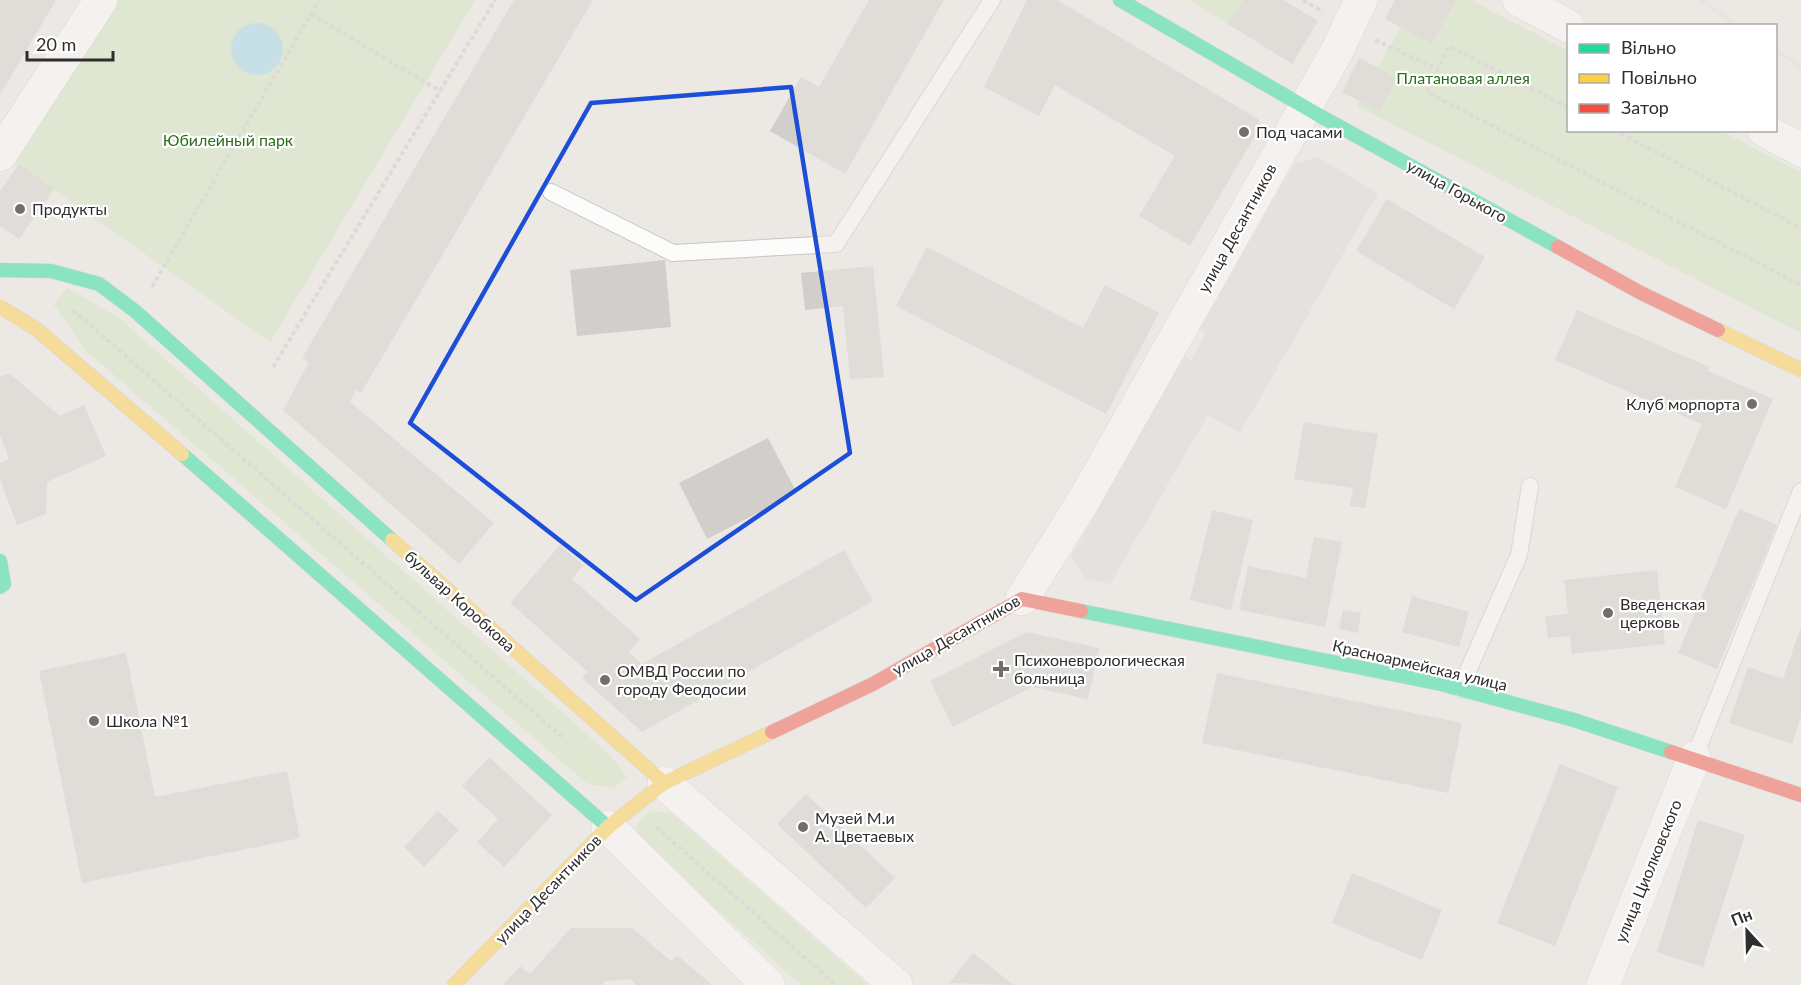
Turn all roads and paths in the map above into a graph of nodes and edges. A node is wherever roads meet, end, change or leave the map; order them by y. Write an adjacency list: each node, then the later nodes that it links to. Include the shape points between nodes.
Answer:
1 (101, 0): 18 (street)
2 (319, 0): 8 (path)
3 (495, 0): 12 (path)
4 (992, 0): 19 (lane, via 837,244 673,253)
5 (1120, 0): 14 (main road, улица Горького)
6 (1361, 0): 14 (street, улица Десантников)
7 (1519, 0): 9 (street)
8 (311, 14): 12 (path); 23 (path)
9 (1567, 25)
10 (1380, 42): 11 (path)
11 (1438, 69): 13 (path, via 1449,46); 22 (path, via 1427,92)
12 (440, 91): 26 (path)
13 (1567, 106)
14 (1305, 107): 27 (main road, улица Горького, via 1641,293); 32 (street, улица Десантников, via 1084,500)
15 (1618, 132): 20 (path)
16 (1768, 132): 17 (street)
17 (1801, 150)
18 (0, 155)
19 (551, 192)
20 (1801, 228)
21 (0, 270): 36 (main road, бульвар Коробкова, via 51,271 99,284 135,311)
22 (1801, 285)
23 (152, 287)
24 (0, 307): 39 (main road, via 35,328)
25 (70, 307): 34 (path)
26 (273, 367)
27 (1801, 369)
28 (1530, 486): 33 (lane, via 1519,555)
29 (1801, 491): 35 (lane)
30 (0, 561): 31 (main road)
31 (2, 585)
32 (1022, 599): 33 (main road, Красноармейская улица); 36 (main road, улица Десантников, via 873,684)
33 (1460, 689): 35 (main road, Красноармейская улица)
34 (563, 738)
35 (1694, 758): 37 (main road, Красноармейская улица); 44 (street, улица Циолковского)
36 (664, 783): 39 (main road, улица Десантников); 43 (street, бульвар Коробкова)
37 (1801, 795)
38 (654, 825): 42 (path)
39 (608, 827): 40 (main road, улица Десантников); 41 (street)
40 (454, 985)
41 (768, 985)
42 (836, 985)
43 (896, 985)
44 (1603, 985)

